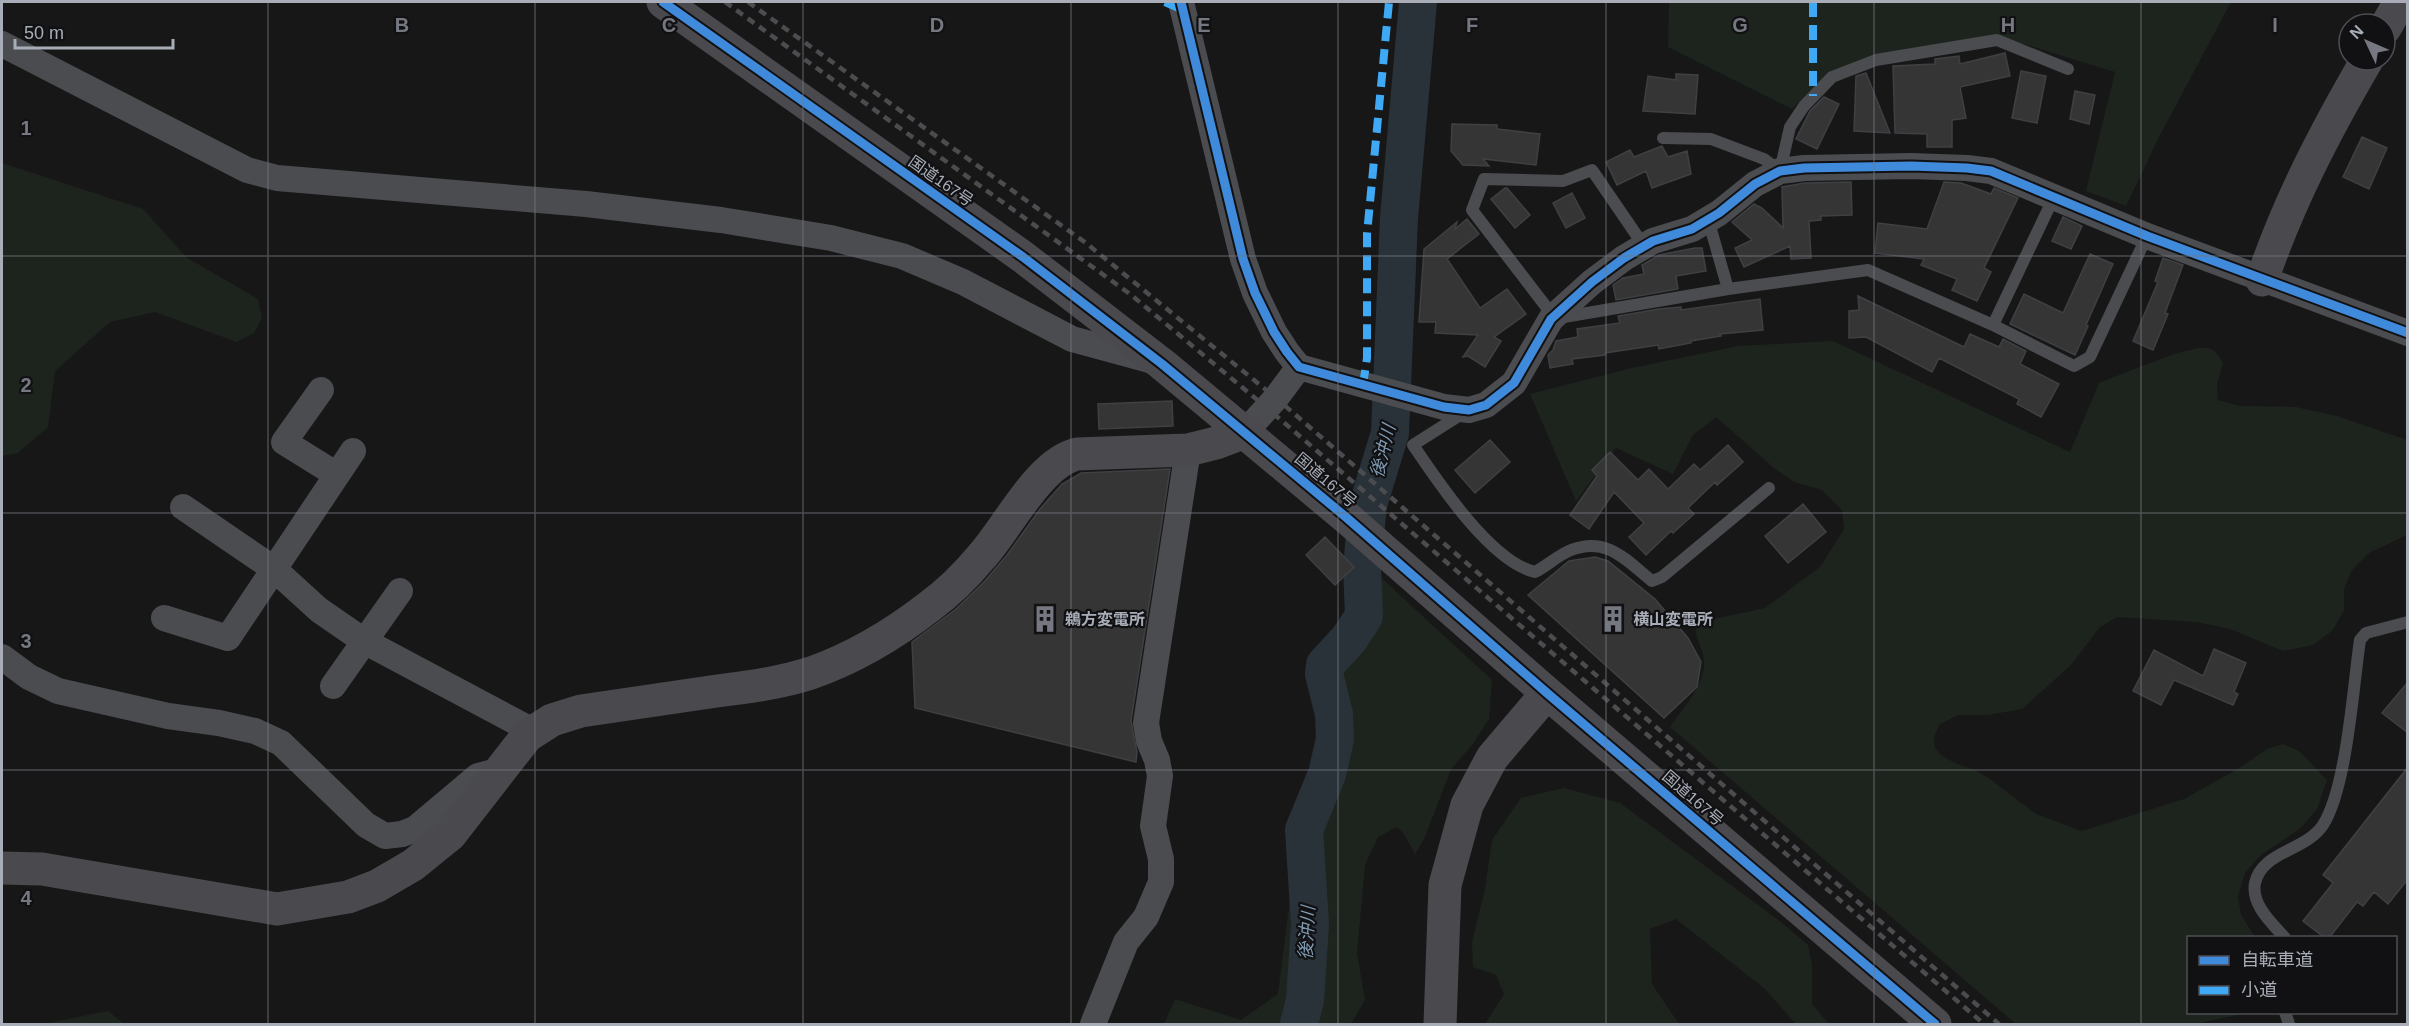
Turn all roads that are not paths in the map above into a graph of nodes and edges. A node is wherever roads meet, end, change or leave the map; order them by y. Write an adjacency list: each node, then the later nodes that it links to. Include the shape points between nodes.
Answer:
1 (663, 2): 17 (street, 国道167号, via 1023,257)
2 (1181, 2): 18 (street, via 1244,259 1274,332)
3 (2, 44): 17 (street, via 247,170 277,178 586,204 831,238 902,256 963,282 1072,339)
4 (2068, 69): 7 (lane, via 1997,40 1876,60 1832,77 1804,106 1790,127)
5 (2360, 72): 12 (street, via 2323,136 2280,229)
6 (1663, 138): 7 (lane, via 1711,139 1764,159)
7 (1780, 171): 8 (street, via 1967,168 1991,171); 9 (street, via 1755,184)
8 (2054, 197): 10 (street); 15 (lane)
9 (1708, 219): 11 (street); 13 (lane)
10 (2147, 236): 12 (street); 15 (lane, via 2090,357 2074,366)
11 (1644, 246): 14 (street, via 1592,282); 14 (lane, via 1592,170 1563,181 1484,178 1472,210)
12 (2262, 280): 16 (street)
13 (1728, 288): 14 (lane); 15 (lane, via 1868,270)
14 (1552, 318): 20 (street, via 1514,382 1486,405)
15 (1993, 326)
16 (2408, 333)
17 (1162, 364): 21 (street, 国道167号)
18 (1299, 368): 20 (street); 21 (street)
19 (321, 390): 24 (street, via 284,442)
20 (1456, 408): 25 (lane, via 1413,445 1501,555 1523,569 1535,572 1570,551 1591,545 1616,551 1652,581 1662,577)
21 (1245, 432): 22 (street); 34 (street, 国道167号)
22 (1188, 450): 35 (street, via 1077,454 1062,460 1045,473 988,549 957,582 903,625 834,664 781,682 581,711); 39 (street, via 1146,723 1160,776 1153,826 1161,859 1161,882 1146,917 1126,942)
23 (353, 452): 24 (street)
24 (337, 475): 27 (street)
25 (1768, 488)
26 (183, 507): 27 (street)
27 (274, 569): 29 (street, via 228,638); 31 (street, via 319,610)
28 (400, 591): 31 (street)
29 (164, 618)
30 (2408, 622): 38 (lane, via 2366,633 2360,640 2342,771 2329,812 2317,833 2268,862 2255,884 2261,911)
31 (364, 641): 33 (street); 35 (street)
32 (2, 657): 36 (street, via 29,677 58,691 255,731 281,743 366,825 385,836 415,829 478,776)
33 (333, 686)
34 (1547, 693): 40 (street, via 1492,758 1467,805 1445,885); 41 (street, 国道167号)
35 (533, 731): 36 (street)
36 (501, 770): 37 (street, via 450,835 378,886 348,897 277,909 42,869)
37 (2, 868)
38 (2283, 936)
39 (1093, 1024)
40 (1440, 1024)
41 (1935, 1024)

